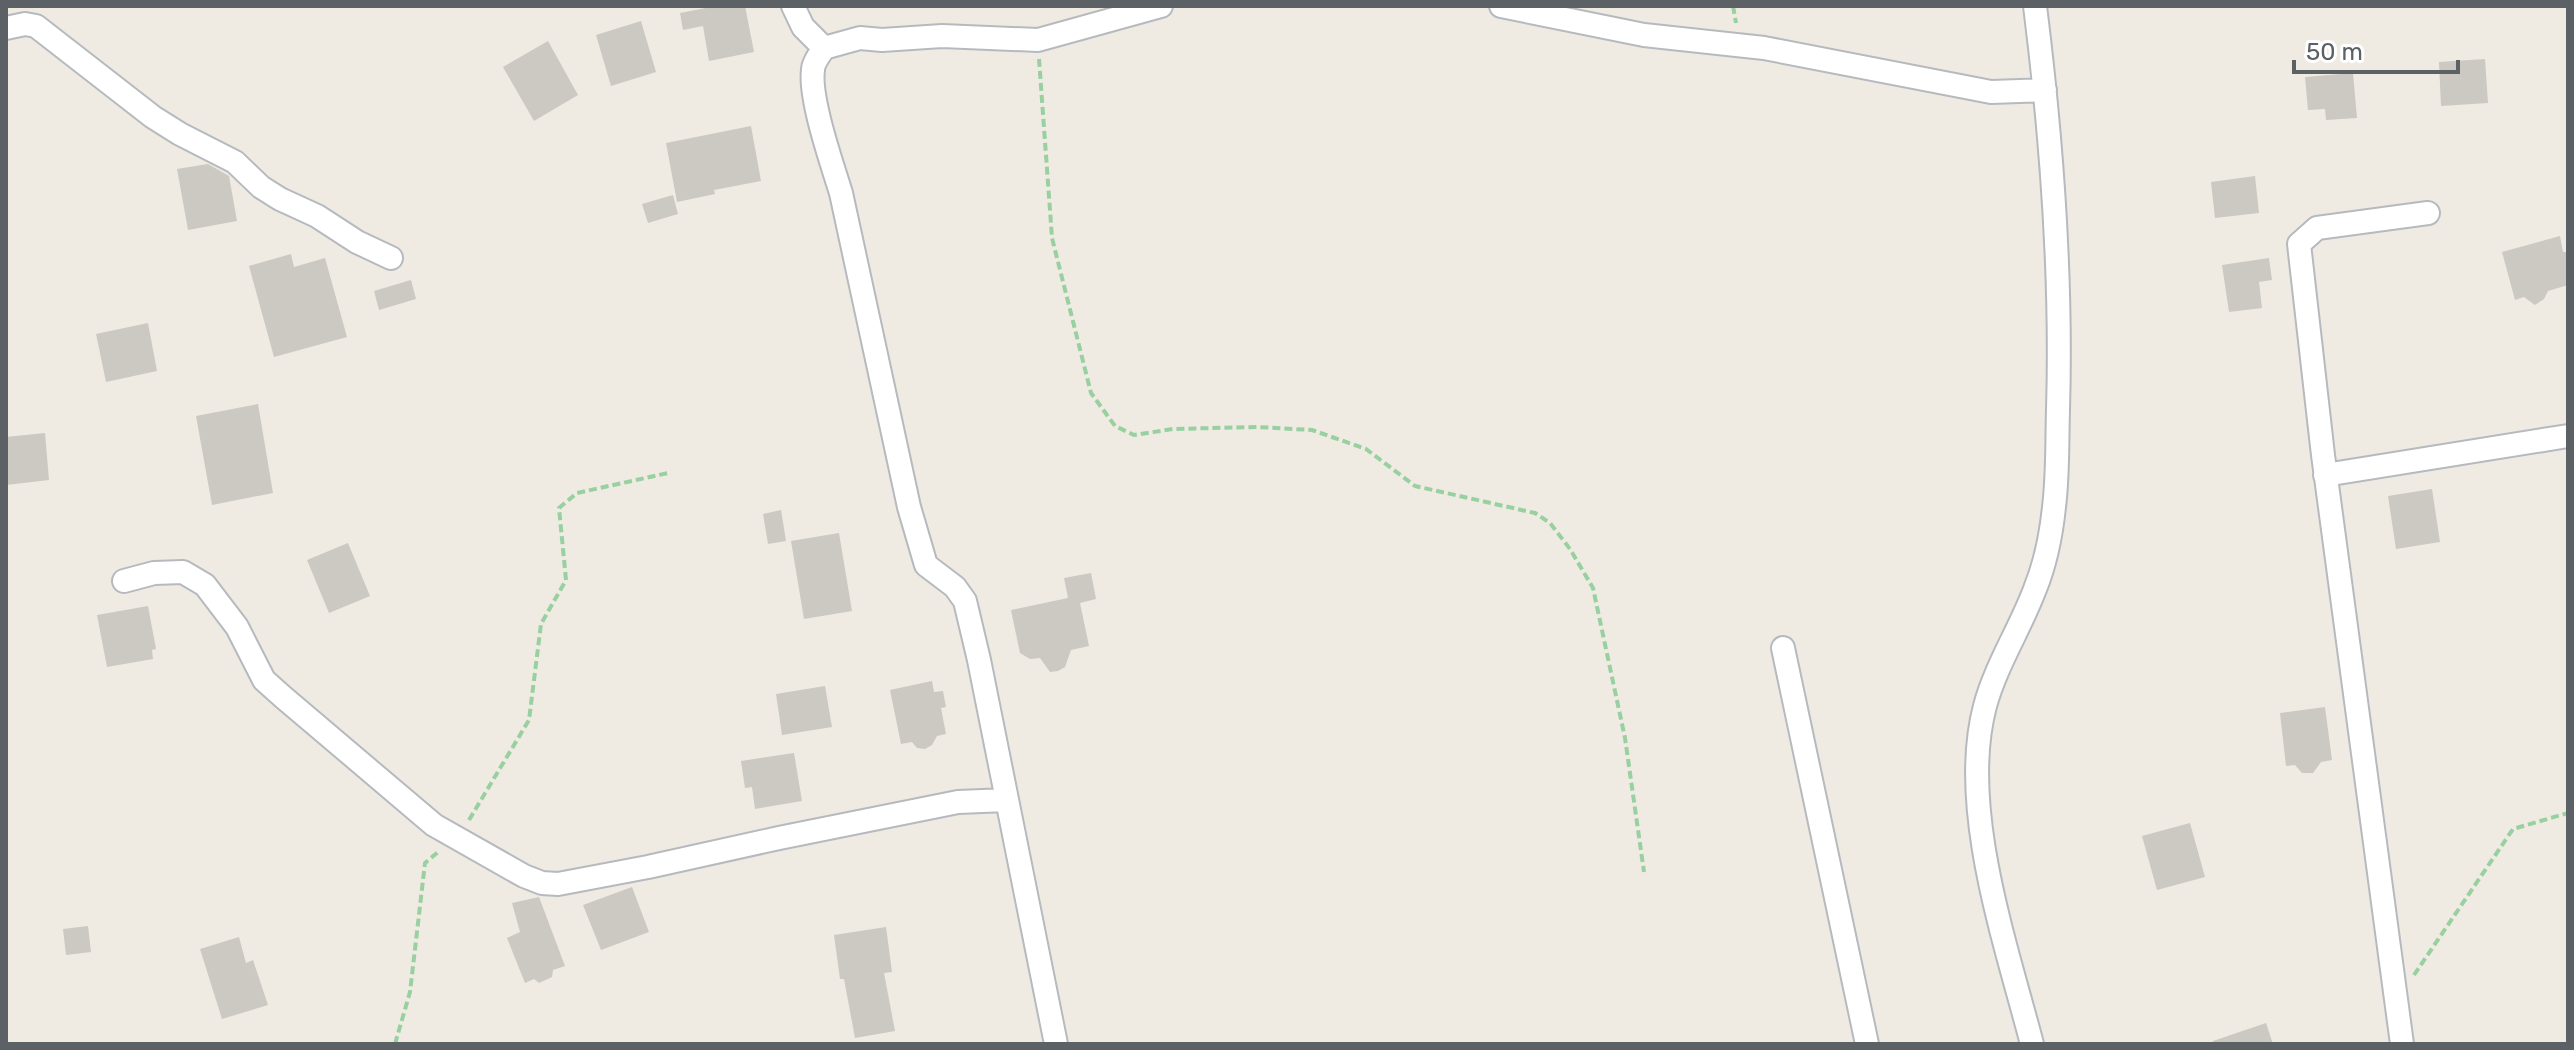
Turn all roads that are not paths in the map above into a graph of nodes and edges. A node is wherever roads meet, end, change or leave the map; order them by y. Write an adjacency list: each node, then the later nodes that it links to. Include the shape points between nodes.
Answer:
1 (793, 6): 6 (street, via 803,27)
2 (1161, 6): 6 (street, via 1038,40 860,38)
3 (1501, 6): 7 (street, via 1644,35 1764,48 1991,92)
4 (2035, 6): 7 (street)
5 (6, 28): 9 (street, via 36,26 153,117 235,162 280,199)
6 (824, 48): 14 (street, via 812,68 814,90 909,507 926,565 965,601)
7 (2045, 90): 17 (street, via 2057,231 2055,503 2048,553 1986,704 1976,751 1984,842)
8 (2428, 213): 11 (street, via 2317,228 2299,244)
9 (391, 258)
10 (2568, 436): 11 (street)
11 (2325, 475): 18 (street)
12 (124, 581): 14 (street, via 183,572 205,585 237,627 264,680 434,825 542,883 558,884 958,802)
13 (1783, 648): 16 (street)
14 (1007, 800): 15 (street)
15 (1056, 1044)
16 (1867, 1044)
17 (2032, 1044)
18 (2402, 1044)

